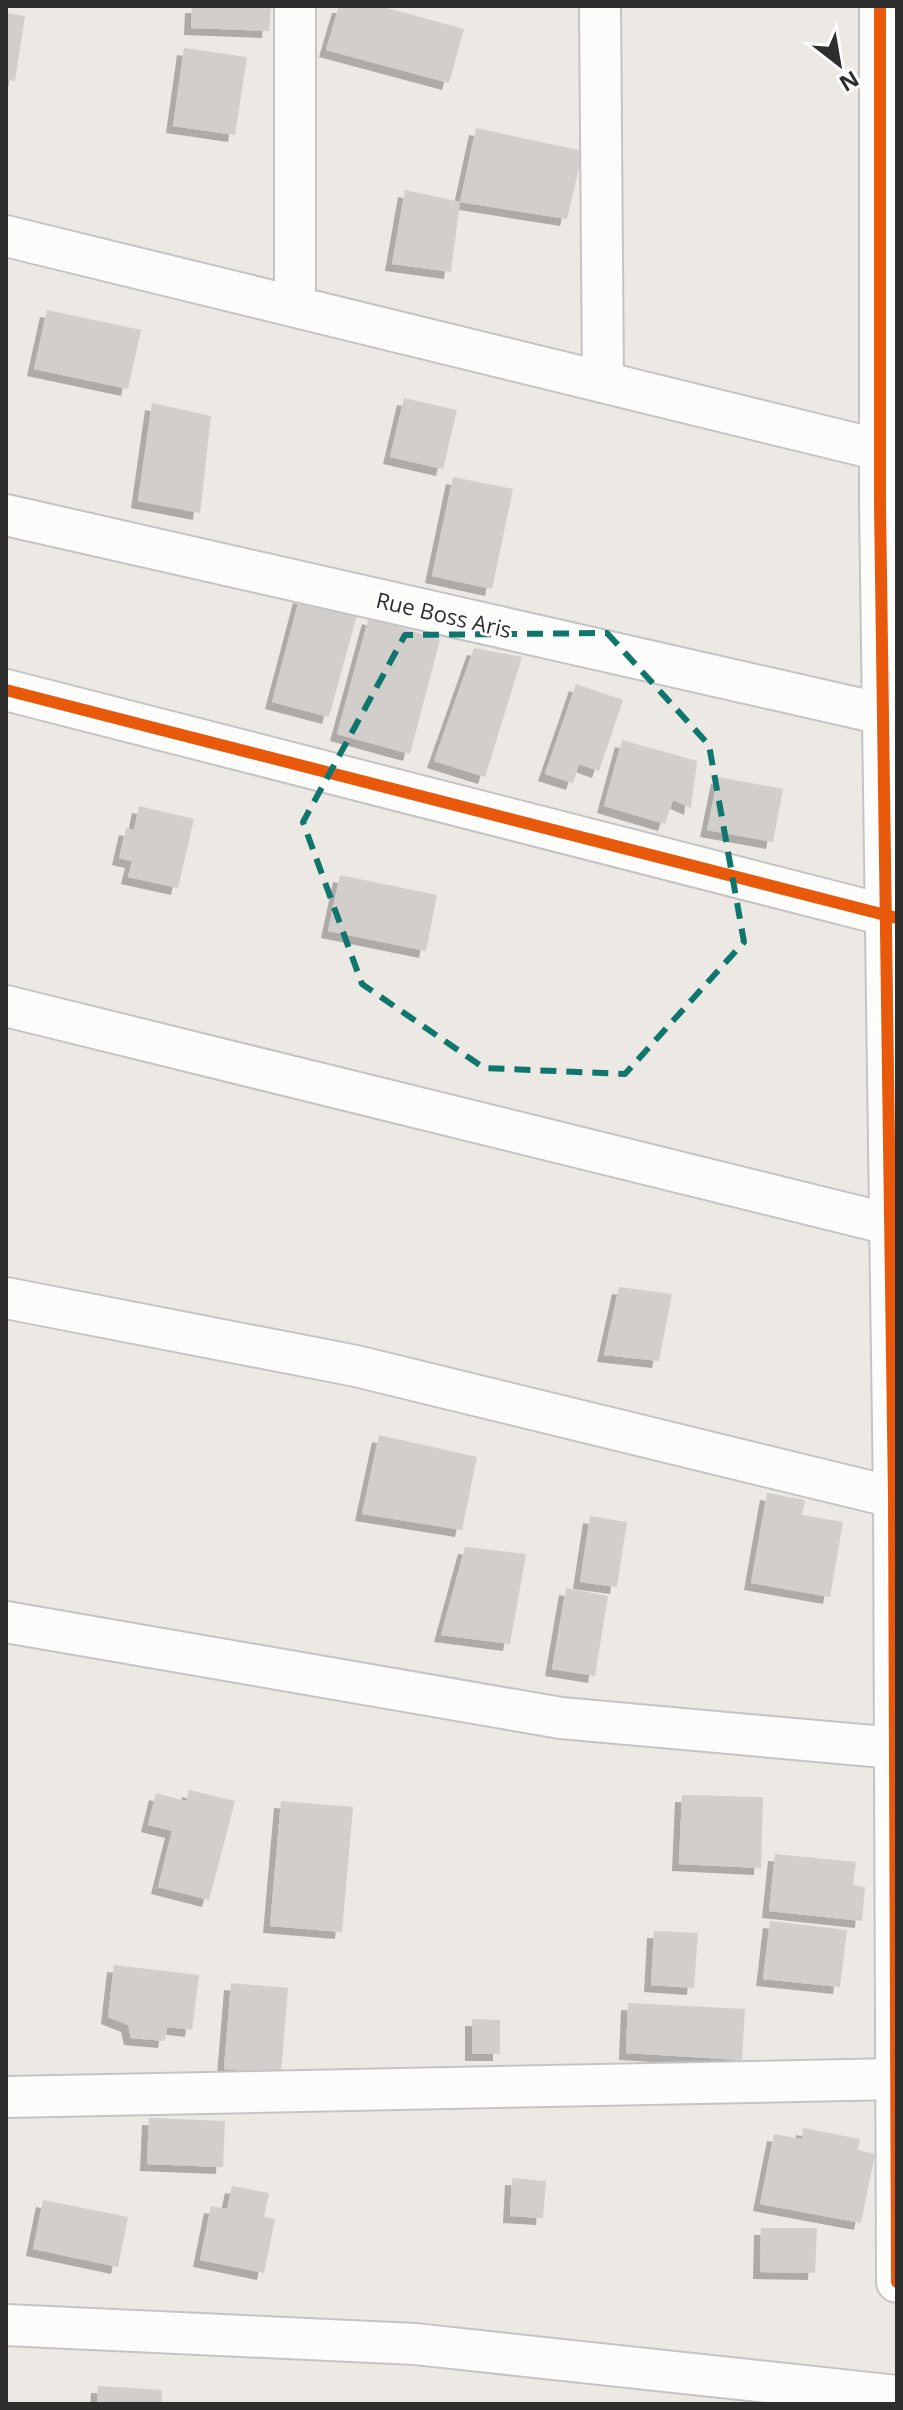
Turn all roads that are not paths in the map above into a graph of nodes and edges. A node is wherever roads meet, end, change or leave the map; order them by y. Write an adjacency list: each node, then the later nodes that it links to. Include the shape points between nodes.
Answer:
1 (295, 6): 5 (street)
2 (600, 6): 6 (street)
3 (880, 6): 7 (street)
4 (6, 236): 5 (street)
5 (295, 306): 6 (street)
6 (603, 382): 8 (street)
7 (888, 398): 8 (street)
8 (880, 450): 11 (street)
9 (6, 515): 11 (street, Rue Boss Aris)
10 (6, 690): 12 (street)
11 (883, 714): 12 (street)
12 (892, 916): 14 (street)
13 (6, 1006): 14 (street)
14 (894, 1224): 16 (street)
15 (6, 1298): 16 (street, via 356,1366)
16 (895, 1498): 18 (street)
17 (6, 1622): 18 (street, via 561,1718)
18 (895, 1748): 19 (street)
19 (896, 2079): 20 (street); 21 (street)
20 (6, 2097)
21 (897, 2138): 22 (street)
22 (897, 2282)
23 (6, 2325): 24 (street, via 415,2344)
24 (897, 2396)

